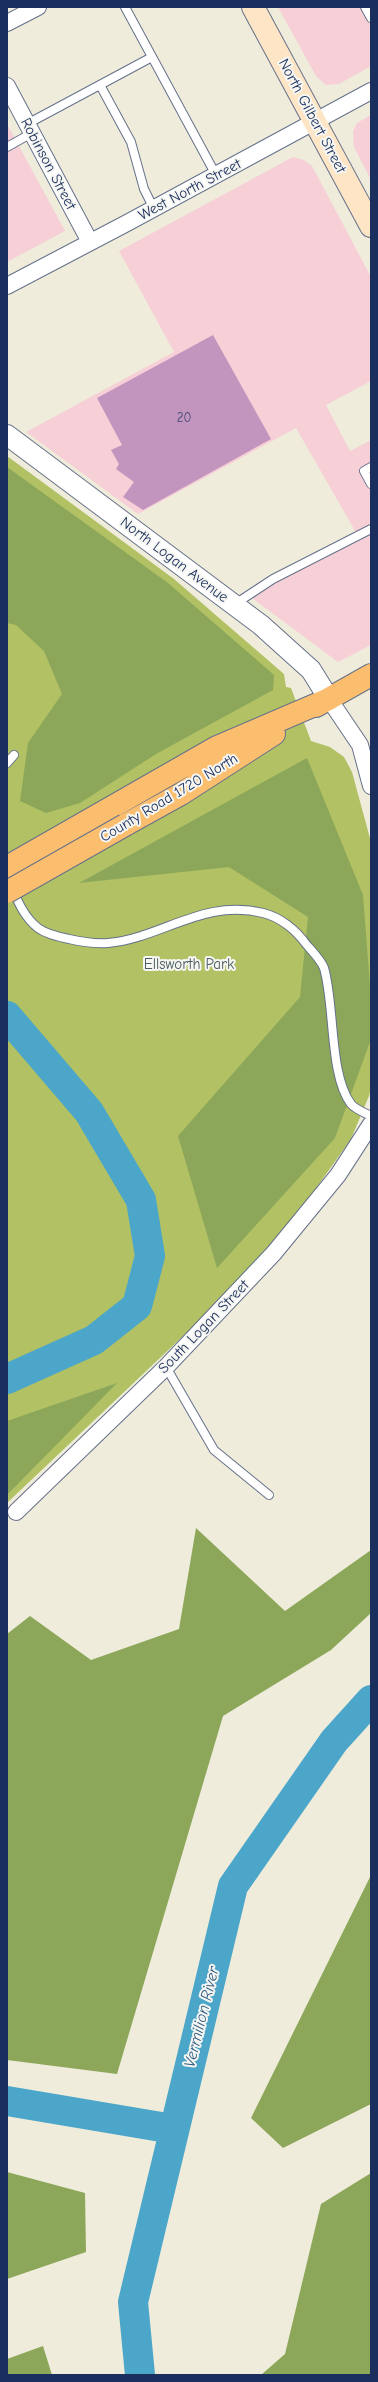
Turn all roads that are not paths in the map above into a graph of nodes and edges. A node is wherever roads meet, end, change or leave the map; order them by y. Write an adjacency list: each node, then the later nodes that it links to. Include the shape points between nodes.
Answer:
1 (38, 7): 6 (street)
2 (125, 7): 7 (lane)
3 (253, 7): 11 (main road, North Gilbert Street)
4 (365, 7): 5 (lane)
5 (371, 18)
6 (7, 23)
7 (152, 58): 8 (lane); 14 (lane)
8 (100, 85): 12 (lane); 15 (lane, via 131,142 144,189)
9 (7, 86): 12 (street, Robinson Street)
10 (371, 91): 11 (street, West North Street)
11 (315, 121): 14 (street, West North Street); 16 (main road, North Gilbert Street)
12 (29, 129): 13 (lane); 17 (street, Robinson Street)
13 (7, 147)
14 (216, 176): 15 (street, West North Street)
15 (154, 209): 17 (street, West North Street)
16 (371, 224)
17 (90, 242): 18 (street, West North Street)
18 (7, 286)
19 (7, 435): 23 (street, North Logan Avenue)
20 (371, 467): 21 (lane, via 364,471)
21 (371, 484)
22 (371, 529): 23 (lane, via 273,579)
23 (234, 605): 25 (street, North Logan Avenue, via 311,670)
24 (371, 675): 25 (main road, County Road 1720 North)
25 (329, 698): 28 (street, via 360,745); 29 (main road, County Road 1720 North, via 217,747); 31 (main road, County Road 1720 North, bridge, via 181,794)
26 (14, 755): 27 (lane)
27 (7, 763)
28 (371, 786)
29 (7, 867)
30 (7, 876): 32 (lane, via 22,910 38,928 58,937 85,943 109,943 226,909 264,913 296,930 323,966 331,1003 336,1061 344,1092 351,1105)
31 (7, 892)
32 (371, 1116)
33 (371, 1124): 34 (street, South Logan Street, via 338,1175 274,1253)
34 (166, 1367): 35 (lane, via 214,1450); 36 (street, South Logan Street)
35 (268, 1495)
36 (16, 1512)

